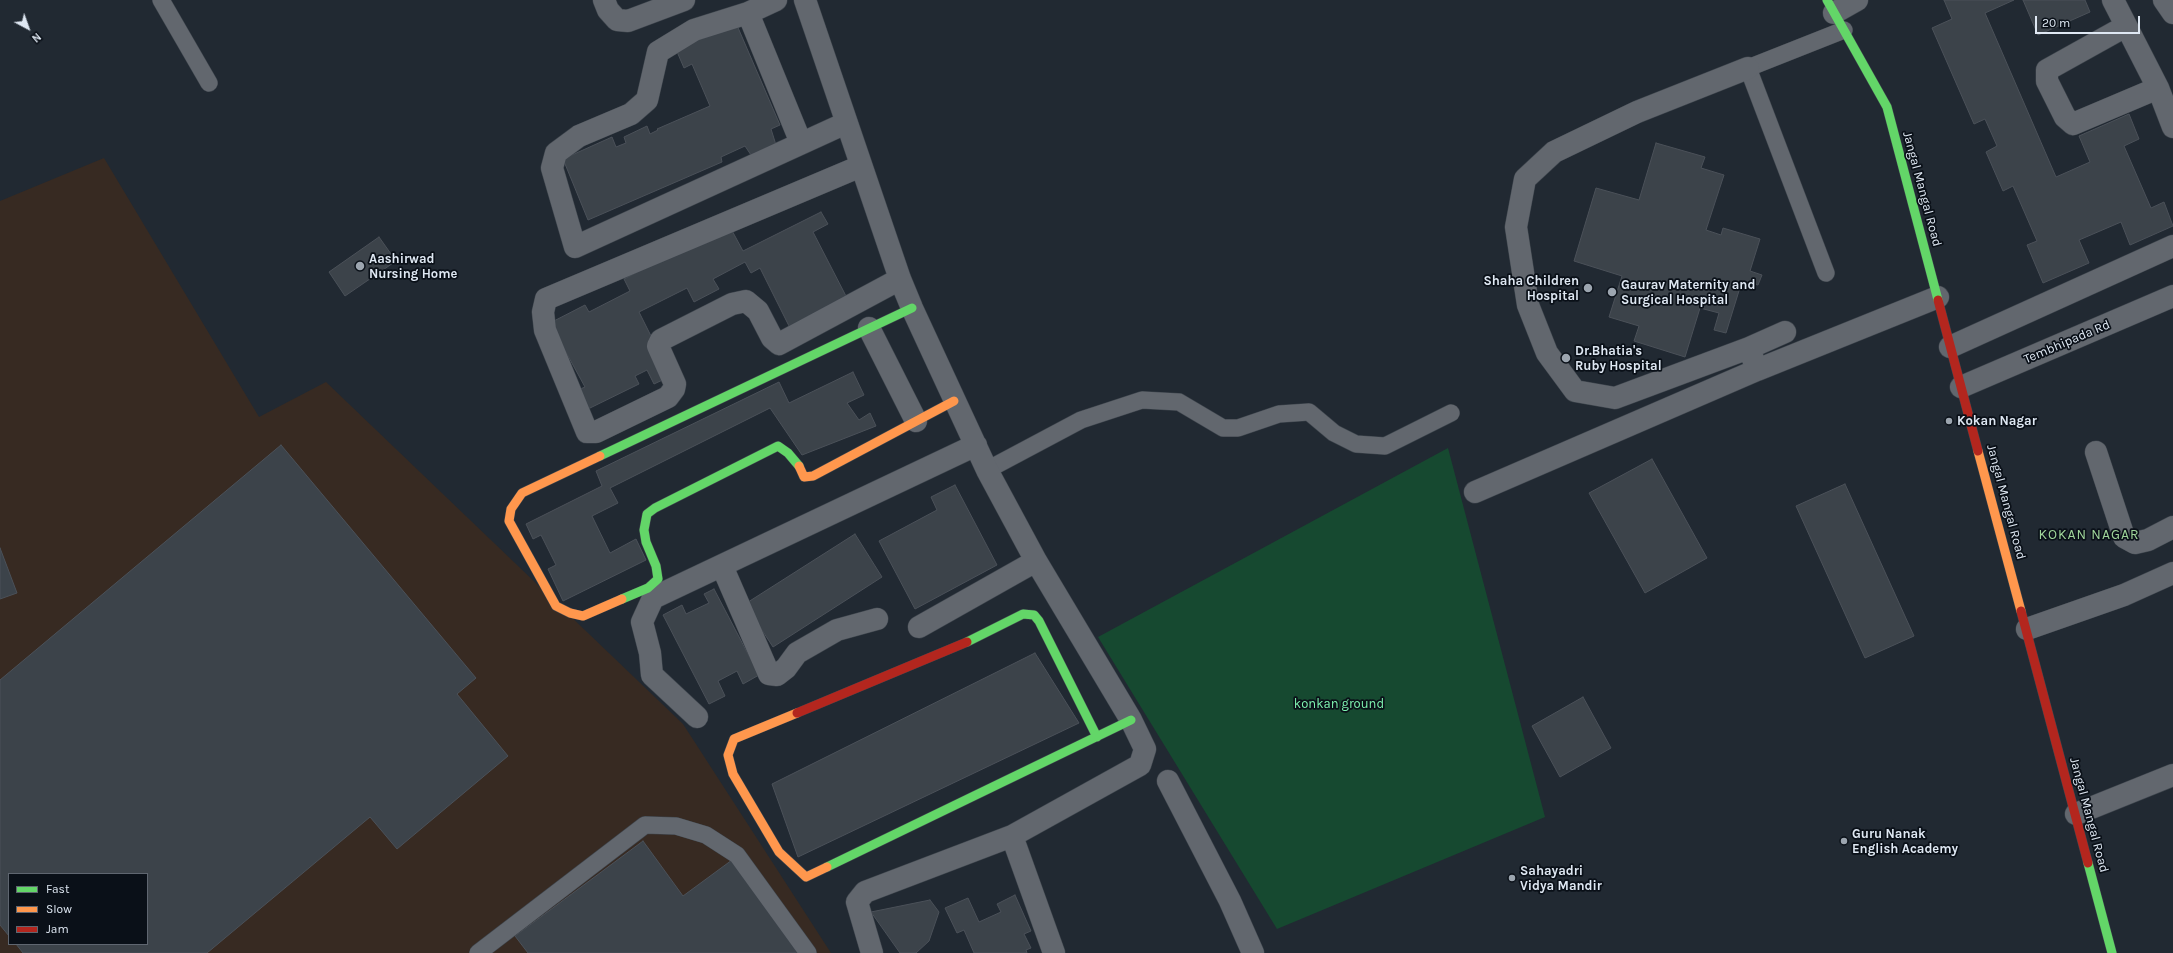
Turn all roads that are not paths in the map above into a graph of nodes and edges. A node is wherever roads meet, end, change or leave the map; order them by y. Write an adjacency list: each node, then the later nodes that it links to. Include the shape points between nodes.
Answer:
1 (161, 0): 14 (lane)
2 (604, 0): 3 (street, via 608,10 617,20 628,21)
3 (684, 0)
4 (776, 0): 9 (street)
5 (805, 0): 16 (street)
6 (1857, 0): 11 (street)
7 (2113, 0): 12 (street)
8 (2164, 0): 10 (street)
9 (748, 13): 18 (street); 18 (street, via 694,30 658,52 647,100 631,114 579,136 556,153 552,168 575,247)
10 (2173, 13)
11 (1835, 14): 13 (lane); 24 (street, Jangal Mangal Road, via 1887,107)
12 (2126, 26): 15 (street); 15 (street, via 2047,70 2047,81 2065,117 2073,124)
13 (1748, 68): 21 (lane); 29 (street, via 1637,112 1554,152 1525,179 1516,228 1528,305 1547,354 1575,391 1616,398)
14 (209, 83)
15 (2158, 88): 17 (street)
16 (846, 123): 18 (street); 19 (street)
17 (2173, 127)
18 (801, 143)
19 (861, 166): 22 (street); 22 (street, via 546,299 543,312 545,330 587,432 596,432 668,396 675,384 658,346 661,340 706,317 732,304 746,301 758,311 772,338 778,344)
20 (2173, 246): 28 (street)
21 (1826, 273)
22 (900, 279): 25 (street)
23 (2173, 296): 31 (street, Tembhipada Rd)
24 (1938, 297): 28 (street, Jangal Mangal Road); 30 (street)
25 (912, 308): 26 (street); 32 (street)
26 (869, 328): 34 (street); 34 (street, via 522,493 511,509 509,521 556,606 584,616 648,588 658,579 644,530 647,514 655,508 778,446 799,466 804,477 813,476)
27 (1785, 332): 29 (street)
28 (1950, 347): 31 (street, Jangal Mangal Road)
29 (1749, 348): 30 (street)
30 (1757, 370): 38 (street)
31 (1961, 387): 45 (street, Jangal Mangal Road)
32 (954, 402): 34 (street); 35 (street)
33 (1451, 413): 37 (lane, via 1385,446 1356,444 1334,433 1309,412 1279,414 1238,428 1223,428 1179,402 1142,400 1081,420)
34 (916, 422)
35 (976, 445): 37 (street); 41 (street)
36 (2096, 452): 39 (street, via 2124,537 2135,543 2148,540)
37 (988, 470): 40 (street)
38 (1475, 492)
39 (2173, 527)
40 (1036, 561): 44 (street); 47 (street)
41 (722, 566): 43 (street, via 769,674 777,675 797,653 837,630); 46 (street, via 653,598 642,622 650,653 652,675)
42 (2173, 573): 45 (street, via 2124,595)
43 (877, 619)
44 (919, 628)
45 (2027, 629): 51 (street, Jangal Mangal Road)
46 (697, 717)
47 (1131, 720): 48 (street); 52 (street, via 1145,749 1140,765)
48 (1097, 737): 48 (street, via 806,877 790,865 779,852 733,774 728,755 734,739 946,652 1023,614 1034,615 1040,621)
49 (2173, 775): 51 (street)
50 (1168, 782): 58 (street, via 1230,900)
51 (2076, 814): 53 (street, Jangal Mangal Road)
52 (1012, 836): 56 (street, via 865,892 857,902); 57 (street)
53 (2110, 952)
54 (478, 953): 55 (lane, via 645,825 676,826 706,835 737,855)
55 (808, 953)
56 (872, 953)
57 (1054, 953)
58 (1253, 953)

